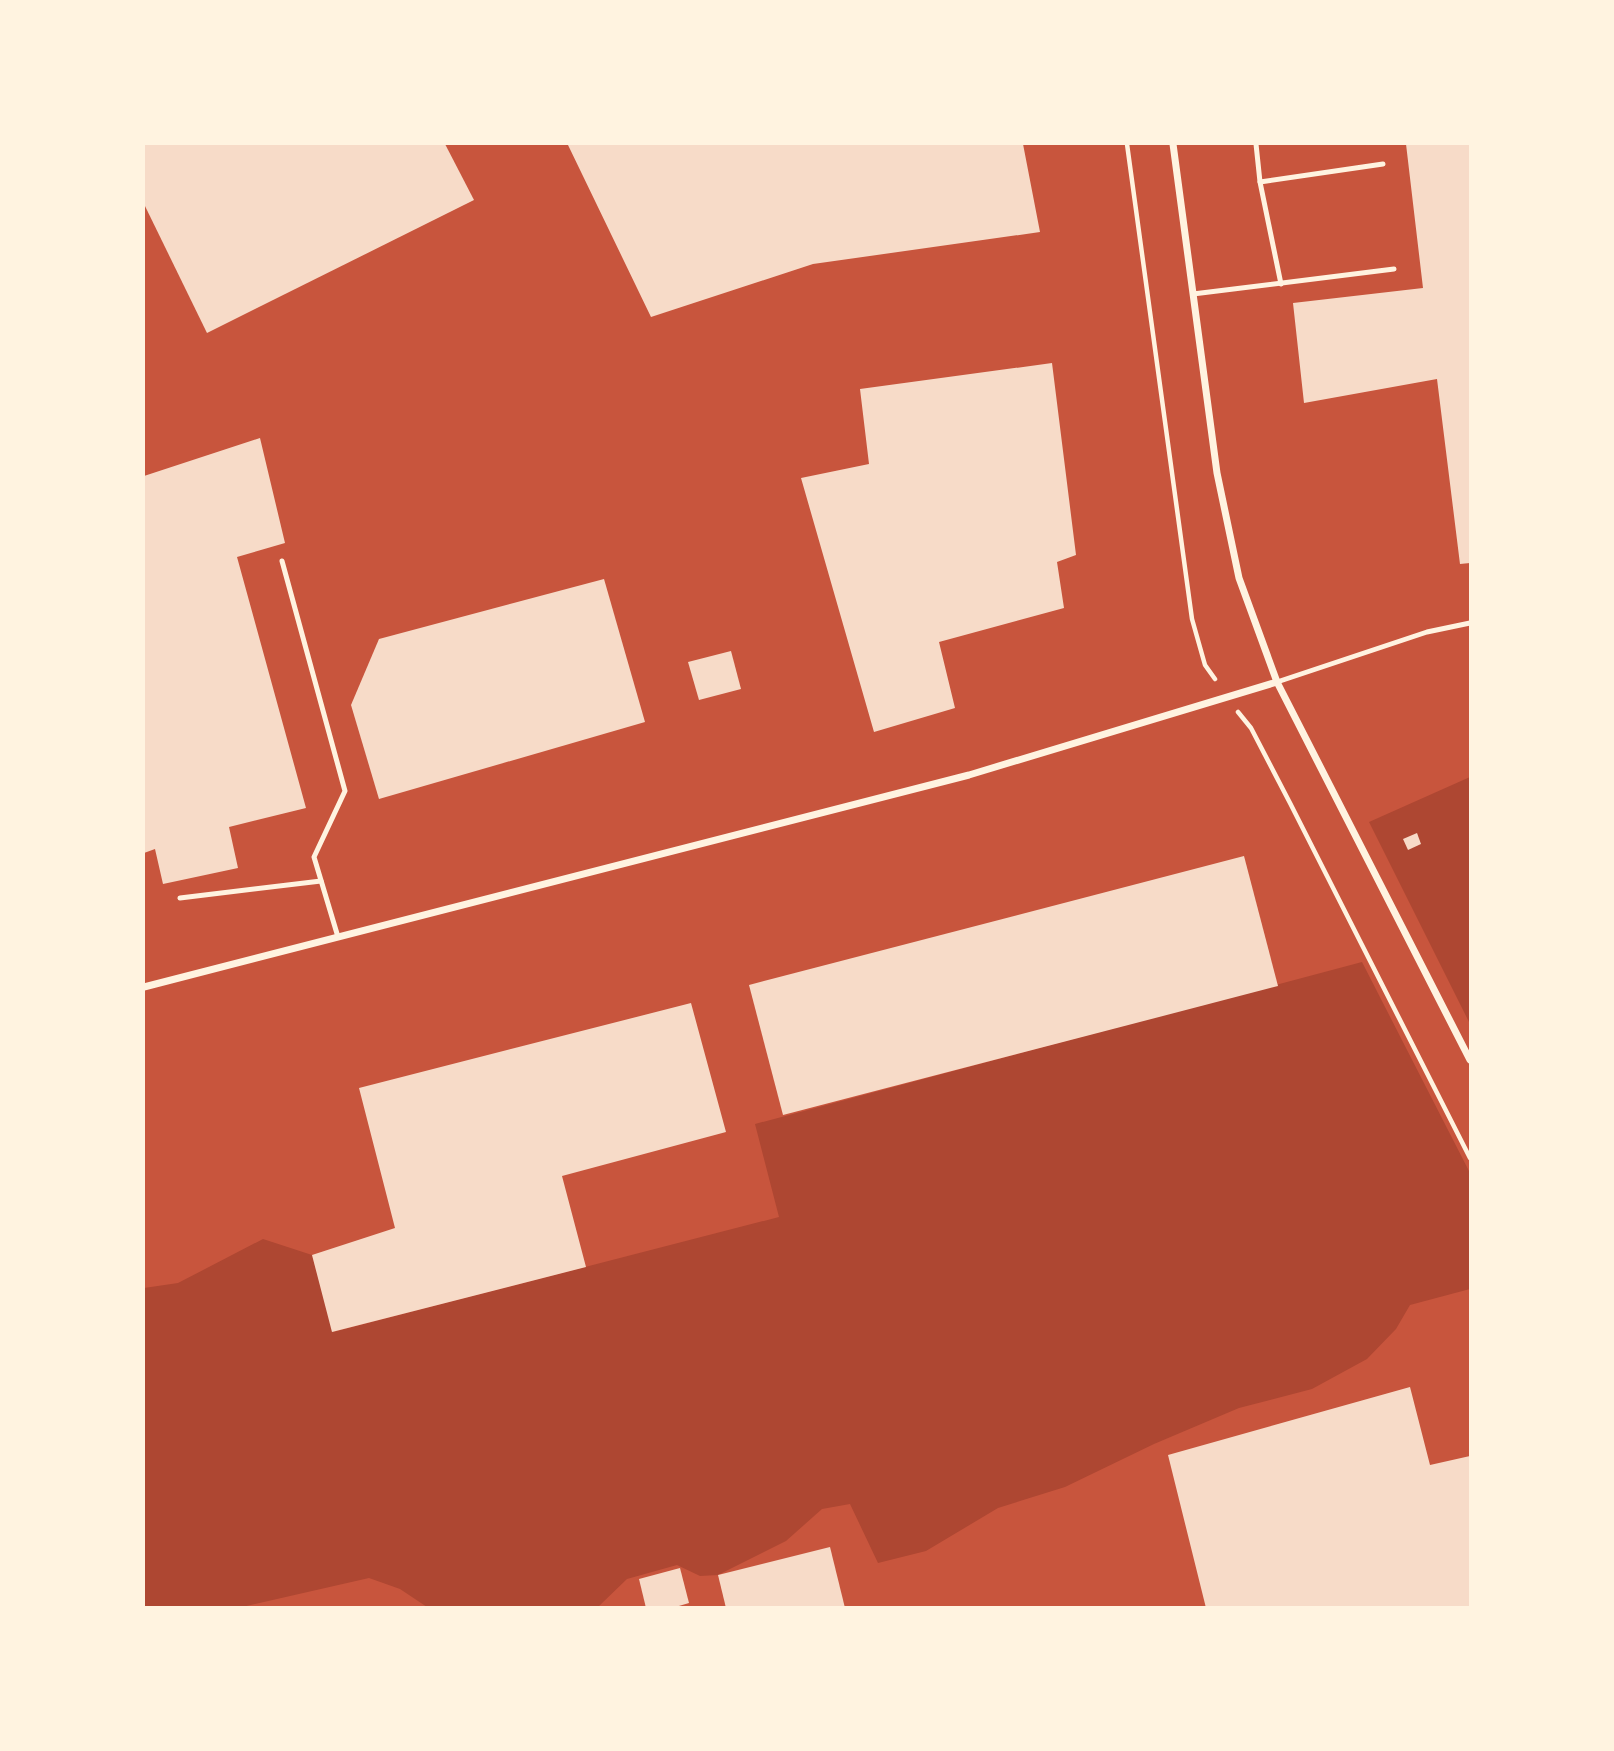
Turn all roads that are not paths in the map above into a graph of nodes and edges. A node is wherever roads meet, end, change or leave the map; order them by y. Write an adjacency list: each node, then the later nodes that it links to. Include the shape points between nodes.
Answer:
1 (1173, 144): 7 (street)
2 (1256, 144): 4 (lane)
3 (1382, 164): 4 (lane)
4 (1260, 182): 6 (lane)
5 (1394, 269): 6 (lane)
6 (1282, 284): 7 (lane)
7 (1192, 294): 10 (street, via 1226,520 1243,591)
8 (282, 561): 11 (lane, via 345,791 314,857)
9 (1471, 622): 10 (lane)
10 (1277, 682): 13 (street, via 969,775); 15 (street)
11 (321, 881): 12 (lane); 13 (lane)
12 (180, 898)
13 (338, 937): 14 (street)
14 (144, 987)
15 (1471, 1060)

